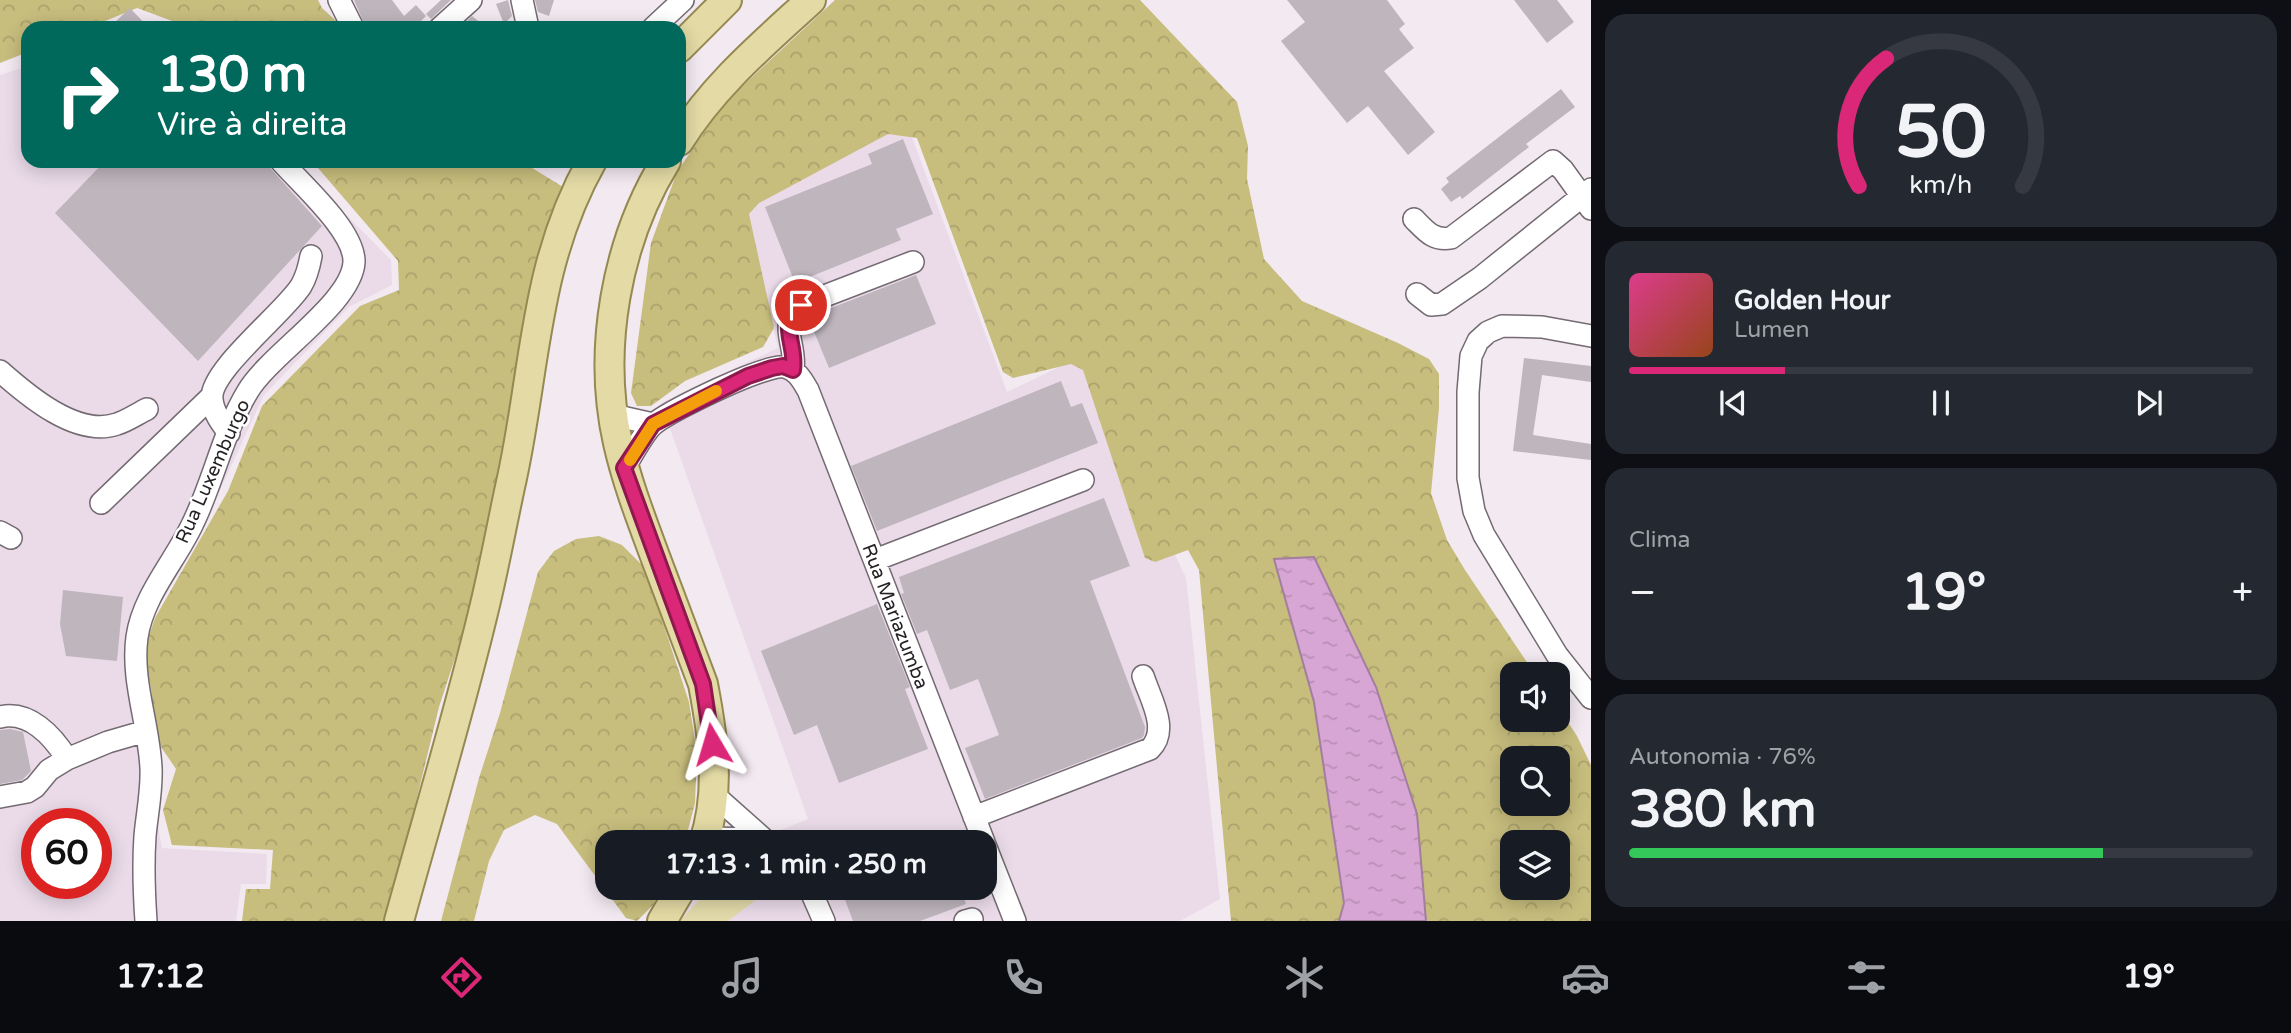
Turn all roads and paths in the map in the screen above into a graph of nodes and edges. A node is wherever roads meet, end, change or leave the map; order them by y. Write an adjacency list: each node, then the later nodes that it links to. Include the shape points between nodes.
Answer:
1 (339, 0): 7 (street)
2 (471, 0): 8 (street)
3 (522, 0): 9 (street)
4 (683, 0): 10 (street)
5 (727, 0): 11 (main road)
6 (811, 0): 12 (main road, via 733,73)
7 (350, 21)
8 (448, 21)
9 (526, 21)
10 (660, 21)
11 (686, 41)
12 (686, 130)
13 (287, 168): 28 (street, Rua Luxemburgo, via 342,229 354,259 352,275 250,388)
14 (589, 168): 49 (main road, via 546,276 516,458 483,614)
15 (662, 168): 26 (main road, via 626,251 615,301)
16 (1588, 198): 17 (street, via 1553,161 1451,238 1440,240); 20 (street, via 1442,304 1430,305)
17 (1415, 219)
18 (310, 256): 24 (street, via 309,271 300,288 244,346)
19 (913, 262): 22 (street, via 801,305 789,320)
20 (1417, 294)
21 (1591, 336): 34 (street, via 1542,327 1502,326 1488,332 1471,356 1468,392 1468,478 1474,511 1557,656)
22 (793, 370): 27 (street, via 783,366 748,376); 32 (street, Rua Mariazumba, via 808,390)
23 (0, 371): 25 (street, via 30,398 86,424 116,425)
24 (211, 397): 28 (street); 31 (street)
25 (147, 410)
26 (613, 415): 27 (street); 29 (main road)
27 (653, 424): 29 (street)
28 (229, 432): 37 (street, Rua Luxemburgo, via 215,474 159,582 138,634 135,664)
29 (624, 468): 39 (main road, via 703,684 712,744)
30 (1083, 480): 32 (street)
31 (102, 503)
32 (875, 560): 41 (street, Rua Mariazumba)
33 (1143, 676): 41 (street, via 1160,728 1156,744)
34 (1583, 679): 35 (street)
35 (1591, 698)
36 (0, 717): 38 (street, via 19,715 29,720 45,731)
37 (146, 731): 38 (street); 48 (street, Rua Luxemburgo, via 151,767 143,883)
38 (67, 759): 40 (street, via 49,770 35,788)
39 (713, 794): 42 (main road); 43 (street)
40 (0, 797)
41 (974, 817): 44 (street, Rua Mariazumba)
42 (706, 830)
43 (754, 830)
44 (980, 830)
45 (997, 874): 52 (street, Rua Mariazumba)
46 (674, 900): 50 (main road)
47 (815, 900): 51 (street)
48 (146, 921)
49 (399, 921)
50 (662, 921)
51 (824, 921)
52 (1015, 921)

